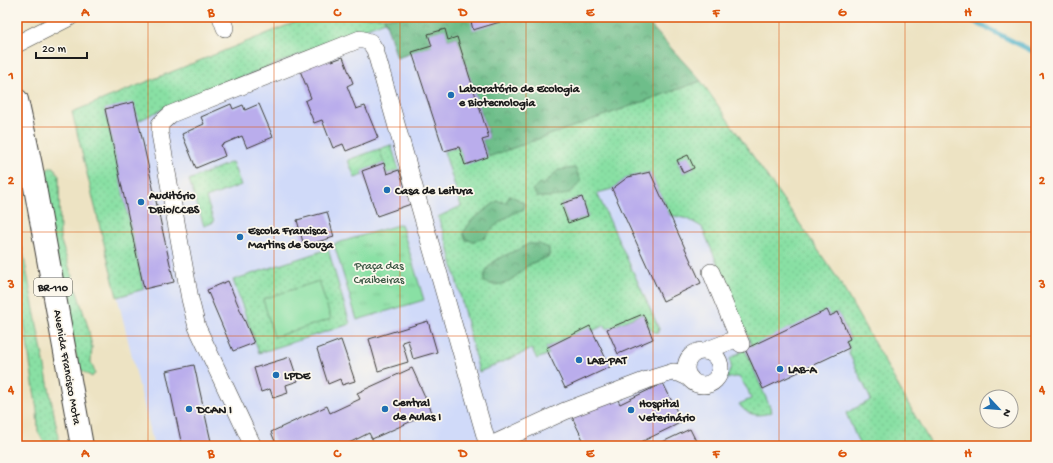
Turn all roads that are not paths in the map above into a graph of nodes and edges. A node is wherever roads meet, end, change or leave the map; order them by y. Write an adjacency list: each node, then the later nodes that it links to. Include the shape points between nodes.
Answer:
1 (70, 17): 2 (street)
2 (17, 44)
3 (17, 100): 4 (main road, Avenida Francisco Mota / BR-110)
4 (24, 168): 8 (main road, Avenida Francisco Mota / BR-110)
5 (711, 272): 6 (street, via 740,341)
6 (706, 351): 7 (street, via 699,352 689,359 686,366); 7 (street, via 720,364 717,376 713,382 701,384)
7 (690, 378): 10 (street, via 673,372 647,380 565,411)
8 (82, 446)
9 (252, 446): 10 (street, via 205,346 193,314 160,124 171,114 360,39 370,42 375,50)
10 (488, 446)

